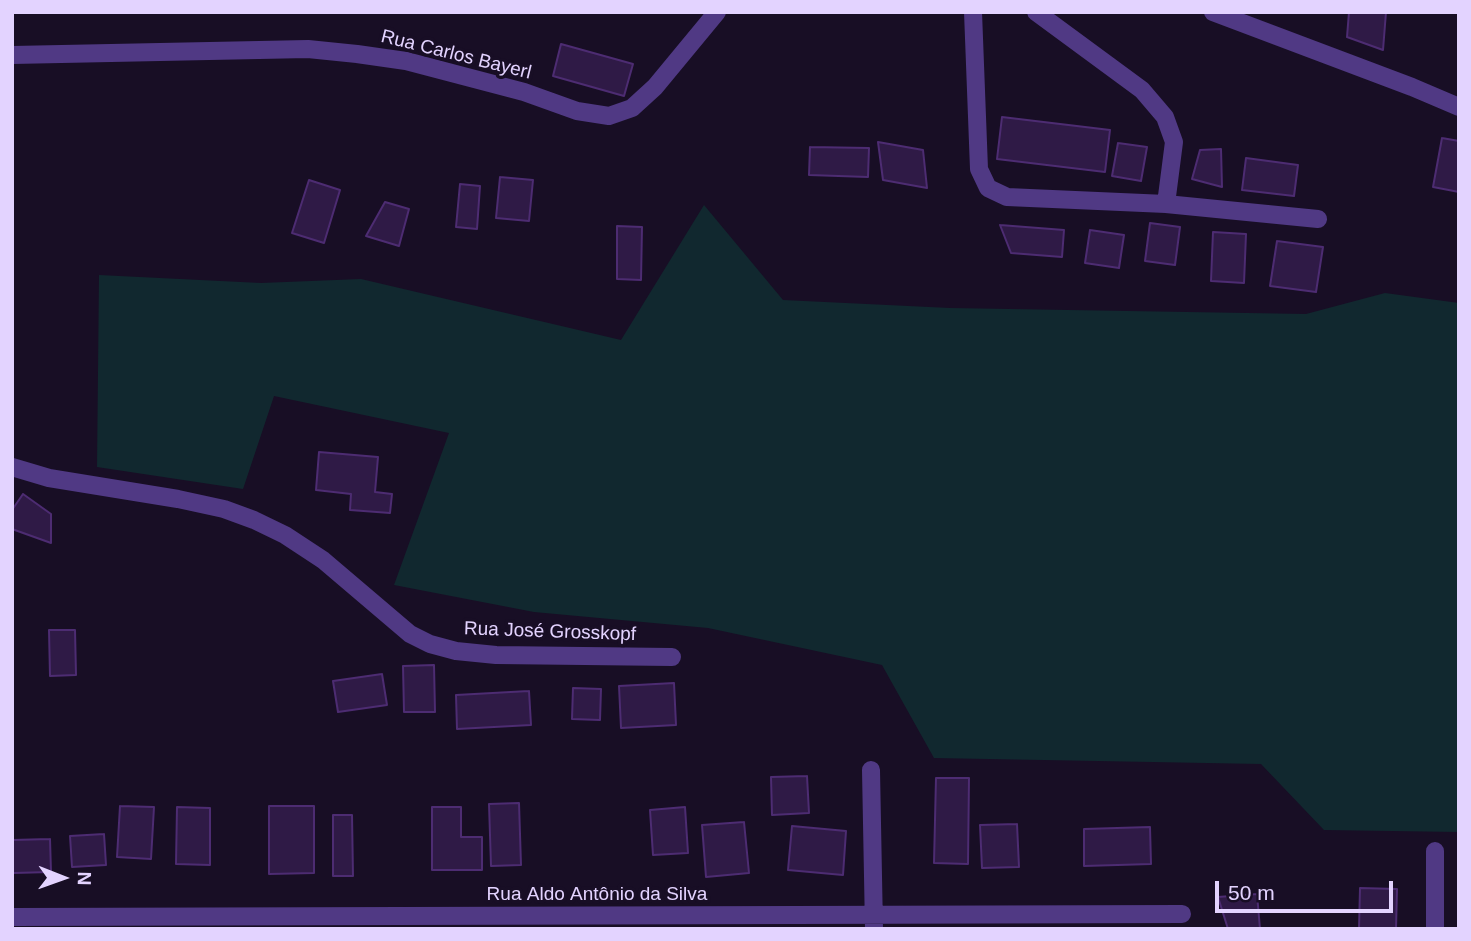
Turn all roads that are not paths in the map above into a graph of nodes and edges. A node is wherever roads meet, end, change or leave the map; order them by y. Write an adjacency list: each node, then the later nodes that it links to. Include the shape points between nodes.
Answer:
1 (716, 12): 5 (street, Rua Carlos Bayerl, via 655,87 632,108 609,116 577,111 406,61 357,54 308,49)
2 (973, 12): 7 (street, via 979,169 988,188 1007,197)
3 (1037, 12): 7 (street, via 1142,90 1166,117 1174,142)
4 (1213, 12): 6 (street)
5 (12, 55)
6 (1459, 107)
7 (1166, 204): 8 (street)
8 (1318, 219)
9 (12, 467): 10 (street, Rua José Grosskopf, via 49,478 224,509 254,520 323,560 410,634 430,644 496,654)
10 (672, 657)
11 (871, 770): 15 (street)
12 (1435, 852): 17 (street)
13 (1182, 914): 15 (street, Rua Aldo Antônio da Silva)
14 (12, 917): 16 (street, Rua Aldo Antônio da Silva)
15 (874, 922): 16 (street, Rua Aldo Antônio da Silva)
16 (252, 923)
17 (1435, 929)

